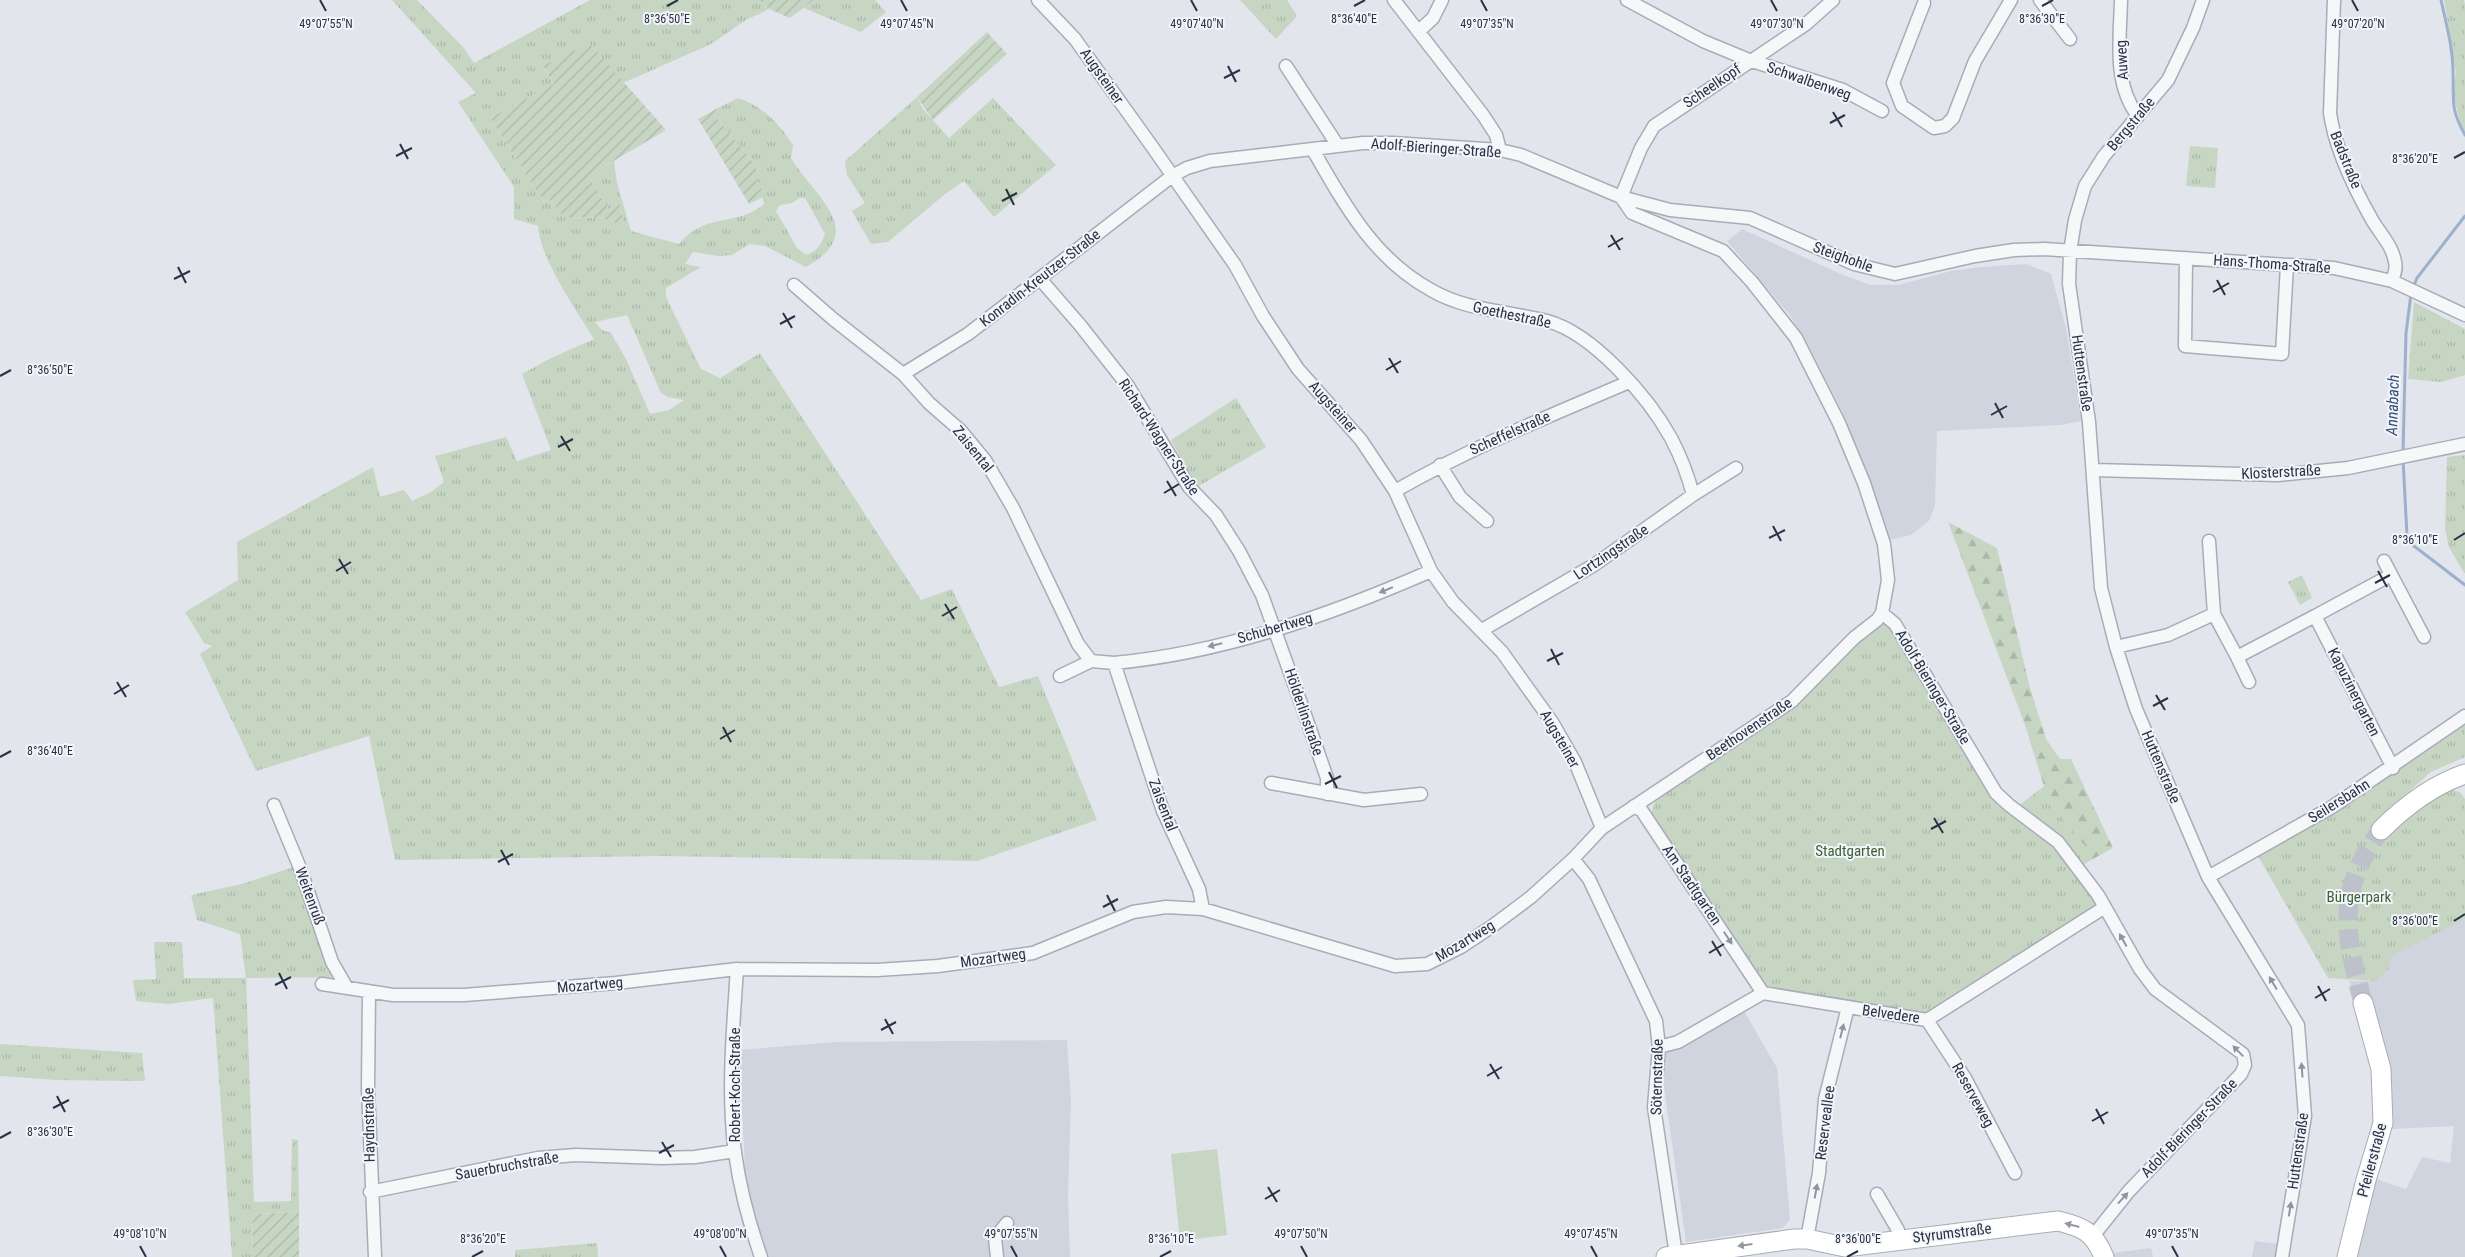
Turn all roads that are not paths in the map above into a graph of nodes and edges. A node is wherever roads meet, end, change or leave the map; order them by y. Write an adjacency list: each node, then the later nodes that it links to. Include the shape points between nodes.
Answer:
1 (1038, 0): 21 (street, Augsteiner, via 1081,46)
2 (1394, 0): 12 (street)
3 (1442, 0): 12 (street, via 1433,18)
4 (1627, 0): 14 (street, Schwalbenweg, via 1703,41)
5 (1833, 0): 14 (street, Scheelkopf, via 1806,24)
6 (2011, 0): 11 (street, via 1975,62 1953,118 1945,126 1934,128 1908,112 1897,98 1893,83)
7 (2040, 0): 13 (street)
8 (2121, 0): 17 (street, Auweg, via 2123,91)
9 (2203, 0): 17 (street, Bergstraße, via 2168,80)
10 (2334, 0): 27 (street, Badstraße, via 2332,129 2371,219 2391,246 2396,264)
11 (1924, 3)
12 (1419, 32): 20 (street, via 1488,122)
13 (2070, 39)
14 (1749, 60): 16 (street, Schwalbenweg, via 1843,90); 22 (street, Scheelkopf, via 1654,126 1641,148)
15 (1286, 66): 18 (street)
16 (1882, 111)
17 (2138, 116): 23 (street, Bergstraße, via 2104,156 2086,186 2075,220)
18 (1338, 146): 19 (street, Adolf-Bieringer-Straße); 20 (street, Adolf-Bieringer-Straße, via 1393,143)
19 (1313, 150): 21 (street, Adolf-Bieringer-Straße, via 1210,162 1186,168); 31 (street, Goethestraße, via 1358,225 1398,268 1448,299 1566,327 1598,350)
20 (1500, 150): 22 (street, Adolf-Bieringer-Straße, via 1521,155)
21 (1172, 176): 26 (street, Konradin-Kreutzer-Straße); 36 (street, Augsteiner, via 1235,265 1298,369 1361,440)
22 (1621, 197): 23 (street, Steighohle, via 1670,210 1750,218 1854,264 1896,274 2014,250); 43 (street, Adolf-Bieringer-Straße, via 1632,213 1723,251 1796,338 1839,422 1884,544 1888,580)
23 (2070, 252): 24 (street, Hans-Thoma-Straße); 35 (street, Huttenstraße, via 2070,284)
24 (2186, 258): 25 (street, Hans-Thoma-Straße); 25 (street, via 2184,346 2282,354)
25 (2287, 265): 27 (street, Hans-Thoma-Straße, via 2334,268)
26 (1041, 280): 30 (street, Konradin-Kreutzer-Straße, via 968,334); 46 (street, Richard-Wagner-Straße, via 1128,386 1189,487 1216,515 1262,595)
27 (2392, 281): 29 (street, Hans-Thoma-Straße)
28 (794, 285): 30 (street, Zaisental)
29 (2465, 315)
30 (903, 374): 51 (street, Zaisental, via 961,431 985,460 1013,508 1078,644)
31 (1629, 382): 33 (street, Scheffelstraße); 37 (street, Goethestraße, via 1671,438)
32 (2465, 444): 35 (street, Klosterstraße, via 2348,468 2278,475)
33 (1440, 465): 36 (street, Scheffelstraße); 38 (street, via 1460,496)
34 (1736, 468): 37 (street, Lortzingstraße)
35 (2094, 470): 49 (street, Huttenstraße, via 2101,588)
36 (1394, 491): 41 (street, Augsteiner)
37 (1693, 495): 47 (street, Lortzingstraße, via 1594,565)
38 (1487, 521)
39 (2209, 541): 44 (street)
40 (2384, 561): 42 (street)
41 (1430, 571): 46 (street, Schubertweg, one-way to 46, via 1348,605); 47 (street, Augsteiner, via 1453,602)
42 (2392, 575): 45 (street); 48 (street)
43 (1882, 613): 62 (street, Beethovenstraße, via 1792,701); 67 (street, Adolf-Bieringer-Straße, via 1900,631 1996,793 2058,842)
44 (2214, 614): 49 (street, via 2168,635); 50 (street)
45 (2315, 616): 50 (street); 56 (street, Kapuzinergarten)
46 (1275, 630): 52 (street, Schubertweg, one-way to 52, via 1170,655); 59 (street, Hölderlinstraße, via 1327,778)
47 (1482, 630): 63 (street, Augsteiner, via 1515,669 1552,722 1575,762)
48 (2424, 638)
49 (2116, 647): 66 (street, Huttenstraße, via 2136,709)
50 (2238, 657): 54 (street)
51 (1091, 661): 52 (street); 53 (street)
52 (1114, 663): 68 (street, Zaisental, via 1163,810 1199,889)
53 (1060, 676)
54 (2249, 682)
55 (2465, 716): 56 (street, Seilersbahn)
56 (2392, 768): 66 (street, Seilersbahn, via 2332,807)
57 (2465, 774): 64 (main road, via 2447,780 2416,800)
58 (1271, 783): 59 (street)
59 (1327, 794): 60 (street, via 1364,800)
60 (1422, 794)
61 (274, 804): 71 (street, Weitenruß, via 332,962)
62 (1634, 806): 63 (street, Beethovenstraße); 73 (street, Am Stadtgarten, one-way to 73, via 1642,811)
63 (1602, 828): 65 (street, Mozartweg)
64 (2381, 830)
65 (1573, 859): 68 (street, Mozartweg, via 1491,927 1427,964 1395,966); 77 (street, Söternstraße, via 1589,879 1604,916 1646,996 1656,1021)
66 (2208, 878): 91 (street, Huttenstraße, one-way to 66, via 2305,1116 2298,1025)
67 (2105, 906): 76 (street, Belvedere); 83 (street, Adolf-Bieringer-Straße, one-way to 67, via 2110,1213 2241,1074 2245,1065 2242,1054 2235,1047 2155,989 2140,969)
68 (1203, 910): 69 (street, Mozartweg, via 1166,907 1133,912 1033,953 952,964 877,970)
69 (737, 969): 72 (street, Mozartweg, via 464,995); 78 (street, Robert-Koch-Straße, via 732,1088)
70 (322, 984): 71 (street, Mozartweg)
71 (347, 988): 72 (street, Mozartweg)
72 (369, 992): 80 (street, Haydnstraße)
73 (1763, 993): 75 (street, Belvedere); 77 (street, via 1678,1042)
74 (2363, 1003): 92 (main road, Pfeilerstraße, via 2381,1069 2383,1124)
75 (1848, 1007): 76 (street, Belvedere); 84 (street, Reserveallee, one-way to 75, via 1819,1173 1825,1099)
76 (1926, 1020): 79 (street, Reserveweg, via 1965,1078)
77 (1660, 1047): 86 (street, Söternstraße, via 1654,1107)
78 (735, 1151): 80 (street, Sauerbruchstraße, via 678,1158 576,1155 538,1158); 88 (street, Robert-Koch-Straße, via 743,1200)
79 (2015, 1173)
80 (370, 1192): 87 (street, Haydnstraße)
81 (1877, 1194): 85 (street, via 1898,1230)
82 (1007, 1223): 89 (street, via 995,1238)
83 (2093, 1236): 85 (main road, Styrumstraße, one-way to 85, via 2079,1226 2058,1221); 90 (main road)
84 (1808, 1239): 85 (main road, Styrumstraße, via 1845,1247); 86 (main road, Styrumstraße, one-way to 86)
85 (1899, 1239)
86 (1671, 1256)
87 (375, 1257)
88 (760, 1257)
89 (997, 1257)
90 (2104, 1257)
91 (2282, 1257)
92 (2348, 1257)

